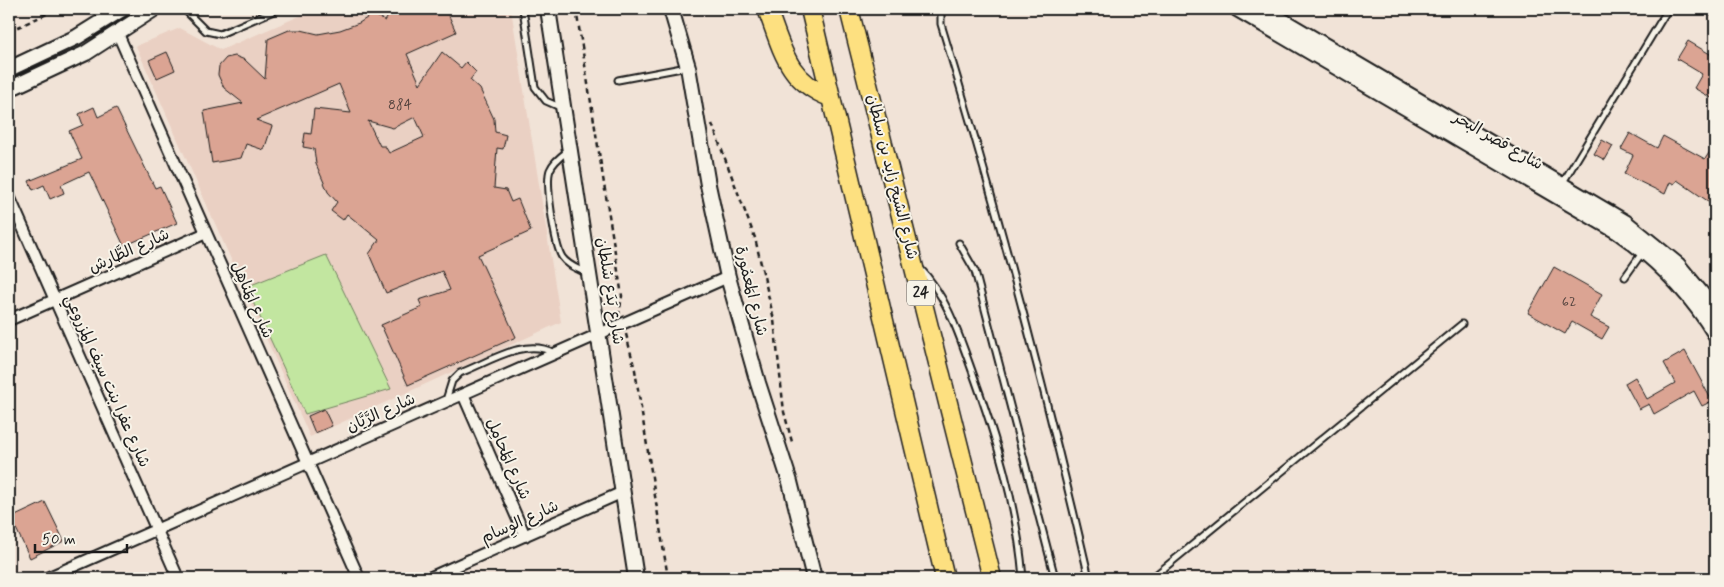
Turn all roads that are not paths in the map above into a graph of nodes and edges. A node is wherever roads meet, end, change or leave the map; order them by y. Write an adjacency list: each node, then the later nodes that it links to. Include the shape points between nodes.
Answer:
1 (122, 9): 19 (street, via 77,37)
2 (154, 9): 17 (street)
3 (184, 9): 4 (lane, via 201,27 213,34)
4 (278, 9)
5 (523, 9): 23 (lane, via 535,87 546,101)
6 (548, 9): 23 (street, شارع بَدَع سُلطان)
7 (671, 9): 18 (street, شارع المَعمُورة)
8 (767, 9): 22 (highway, via 792,70 809,87)
9 (810, 9): 22 (highway)
10 (849, 9): 30 (highway, شارع الشيخ زايد بن سلطان / 24)
11 (941, 9): 57 (lane, via 941,24 1028,325)
12 (1237, 9): 25 (street, شارع قصر البحر)
13 (1262, 9): 25 (street, شارع قصر البحر)
14 (1668, 9): 25 (lane)
15 (1708, 9): 16 (lane)
16 (1715, 13)
17 (118, 34): 21 (street, via 69,62); 27 (street, شارع المَناهِل)
18 (688, 67): 20 (lane); 32 (street, شارع المَعمُورة)
19 (9, 69)
20 (618, 80)
21 (9, 89)
22 (830, 96): 53 (highway)
23 (564, 109): 24 (street, شارع بَدَع سُلطان)
24 (570, 149): 31 (street, شارع بَدَع سُلطان); 31 (lane, via 556,161 548,177 558,244 567,263)
25 (1559, 189): 29 (street, شارع قصر البحر, via 1606,210)
26 (9, 196): 34 (street, شارع عفرا بنت سيف المزروعي)
27 (206, 233): 34 (street, شارع الطَّارِش); 43 (street, شارع المَناهِل)
28 (959, 244): 56 (lane, via 975,271)
29 (1647, 246): 33 (lane); 35 (street, شارع قصر البحر, via 1678,265); 39 (street, شارع قصر البحر)
30 (913, 260): 54 (highway, شارع الشيخ زايد بن سلطان / 24); 55 (lane, via 931,280 947,307 993,429 1013,503)
31 (590, 275): 38 (street, شارع بَدَع سُلطان)
32 (728, 277): 38 (street, شارع الرَّيَّان); 52 (street, شارع المَعمُورة, via 790,482)
33 (1625, 277)
34 (54, 300): 36 (street, شارع الطَّارِش); 45 (street, شارع عفرا بنت سيف المزروعي)
35 (1715, 310)
36 (9, 320)
37 (1462, 324): 58 (lane)
38 (599, 334): 40 (street, شارع الرَّيَّان); 44 (street, شارع بَدَع سُلطان)
39 (1715, 334)
40 (555, 353): 41 (street, شارع الرَّيَّان); 42 (lane, via 542,347 525,347 460,373 452,382)
41 (463, 394): 42 (street, شارع الرَّيَّان); 46 (street, شارع المَحامِل)
42 (446, 400): 43 (street, شارع الرَّيَّان)
43 (308, 463): 45 (street, شارع الرَّيَّان); 49 (street, شارع المَناهِل)
44 (623, 492): 46 (street, شارع الوِسام); 51 (street, شارع بَدَع سُلطان)
45 (156, 530): 47 (street, شارع الرَّيَّان); 48 (street, شارع عفرا بنت سيف المزروعي)
46 (525, 536): 50 (street, شارع الوِسام)
47 (47, 578)
48 (178, 578)
49 (359, 578)
50 (429, 578)
51 (636, 578)
52 (814, 578)
53 (945, 578)
54 (992, 578)
55 (1024, 578)
56 (1055, 578)
57 (1089, 578)
58 (1152, 578)

